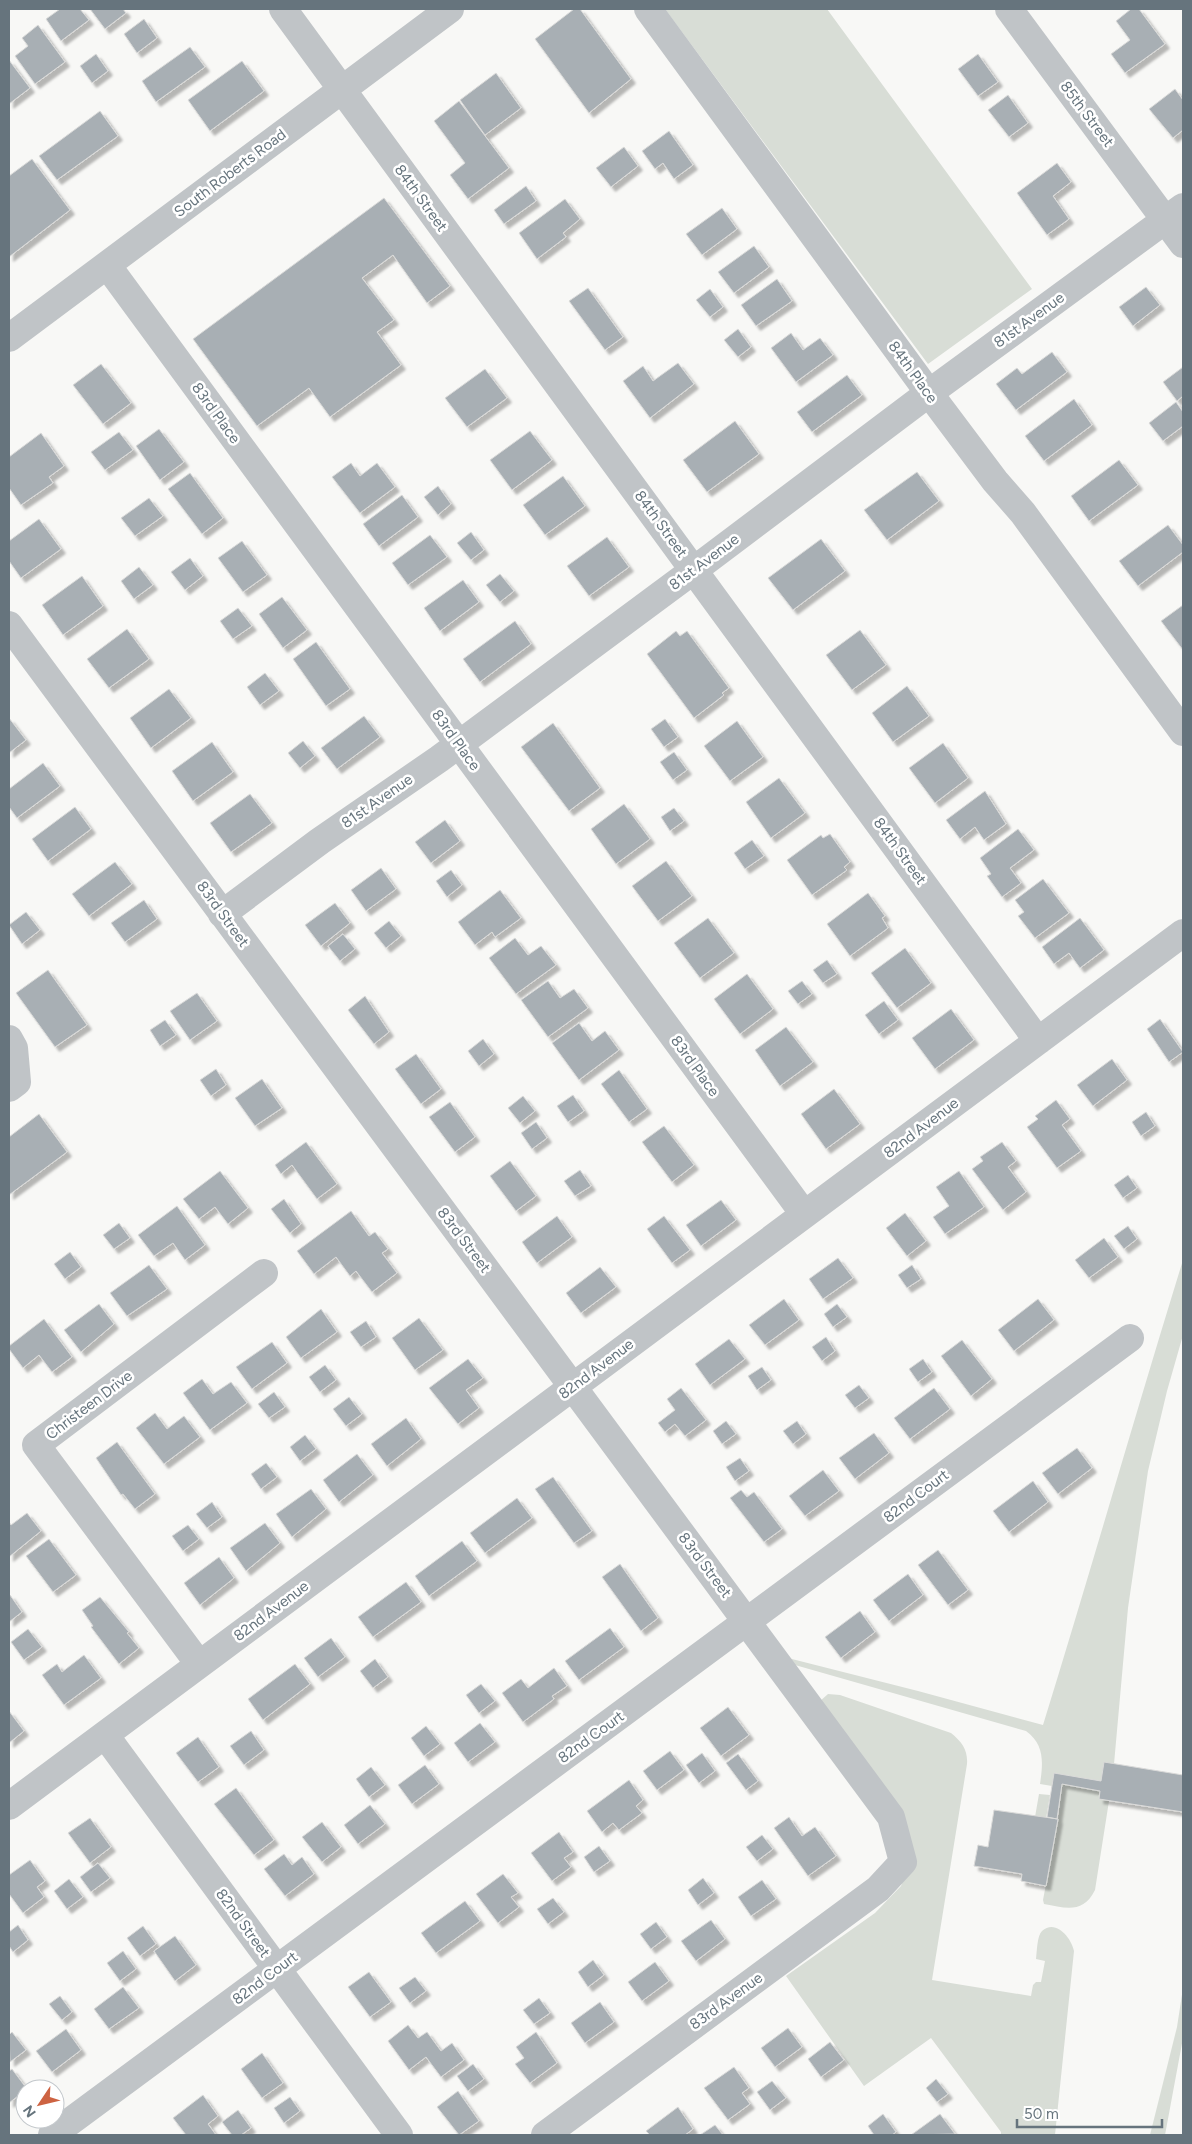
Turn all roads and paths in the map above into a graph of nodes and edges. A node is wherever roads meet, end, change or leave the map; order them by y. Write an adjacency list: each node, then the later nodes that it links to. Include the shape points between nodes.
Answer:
1 (283, 9): 5 (street, 84th Street)
2 (450, 9): 5 (street, South Roberts Road)
3 (648, 9): 10 (street, 84th Place)
4 (1009, 9): 6 (street, 85th Street)
5 (341, 90): 8 (street, South Roberts Road); 11 (street, 84th Street)
6 (1174, 213): 7 (street, 85th Street); 10 (street, 81st Avenue)
7 (1183, 244)
8 (107, 264): 9 (street, South Roberts Road); 14 (street, 83rd Place)
9 (9, 338)
10 (929, 393): 11 (street, 81st Avenue); 13 (street, 84th Place, via 1023,513)
11 (694, 570): 14 (street, 81st Avenue); 18 (street, 84th Street)
12 (9, 625): 15 (street, 83rd Street)
13 (1183, 732)
14 (459, 744): 15 (street, 81st Avenue); 20 (street, 83rd Place)
15 (222, 914): 23 (street, 83rd Street)
16 (1183, 933): 18 (street, 82nd Avenue)
17 (9, 1039): 19 (street, via 14,1048 17,1082)
18 (1038, 1040): 20 (street, 82nd Avenue)
19 (9, 1088)
20 (804, 1214): 23 (street, 82nd Avenue)
21 (264, 1273): 25 (street, Christeen Drive, via 36,1445)
22 (1130, 1338): 24 (street, 82nd Court)
23 (572, 1387): 24 (street, 83rd Street); 25 (street, 82nd Avenue)
24 (746, 1622): 28 (street, 83rd Street, via 891,1817); 29 (street, 82nd Court)
25 (199, 1664): 26 (street, 82nd Avenue)
26 (105, 1735): 27 (street, 82nd Avenue); 29 (street, 82nd Street)
27 (9, 1806)
28 (903, 1862): 32 (street, 83rd Avenue, via 878,1888)
29 (277, 1969): 30 (street, 82nd Court); 31 (street, 82nd Street)
30 (52, 2135)
31 (399, 2135)
32 (545, 2135)

